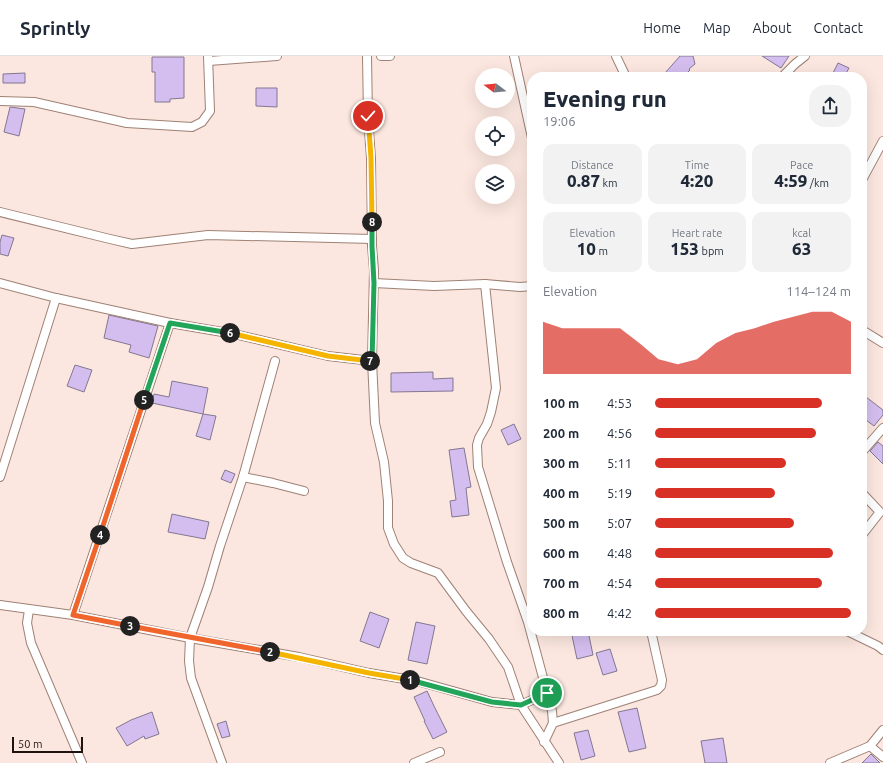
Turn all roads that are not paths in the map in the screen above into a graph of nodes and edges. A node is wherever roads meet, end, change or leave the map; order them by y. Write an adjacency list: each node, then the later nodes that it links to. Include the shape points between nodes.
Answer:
1 (277, 56): 8 (street)
2 (368, 56): 16 (street)
3 (381, 56): 4 (street)
4 (390, 56)
5 (514, 56): 12 (street)
6 (616, 56): 9 (street)
7 (806, 56): 10 (street)
8 (208, 59): 11 (street, via 210,111 202,122 192,127 127,122 34,102)
9 (624, 72)
10 (787, 72)
11 (0, 101)
12 (527, 115)
13 (883, 141): 14 (street)
14 (867, 171)
15 (0, 212): 16 (street, via 132,244 208,234)
16 (372, 239): 18 (street)
17 (0, 283): 21 (street)
18 (374, 283): 19 (street, via 434,286); 26 (street)
19 (485, 284): 20 (street); 38 (street, via 496,388 489,418 477,445 478,467)
20 (527, 286)
21 (56, 298): 22 (street); 29 (street)
22 (170, 323): 26 (street, via 234,334 328,356); 37 (street)
23 (867, 333): 24 (street)
24 (883, 343)
25 (275, 361): 30 (street)
26 (372, 361): 45 (street, via 375,423 384,462 388,528 394,544 406,561 435,570 441,576 508,667)
27 (883, 428): 28 (street)
28 (867, 446)
29 (0, 477)
30 (243, 477): 31 (street); 42 (street)
31 (304, 491)
32 (867, 498): 33 (street)
33 (881, 511): 34 (street)
34 (867, 529)
35 (0, 605): 36 (street)
36 (29, 610): 37 (street); 52 (street, via 27,623 31,643)
37 (73, 615): 42 (street)
38 (527, 619)
39 (532, 636): 44 (street)
40 (652, 636): 46 (street, via 662,680 660,688)
41 (857, 636): 43 (street)
42 (190, 638): 45 (street, via 299,657 417,681 492,702); 53 (street, via 191,678)
43 (883, 650)
44 (547, 693): 45 (street); 46 (street)
45 (521, 705): 48 (street)
46 (553, 723): 48 (street)
47 (883, 730): 49 (street)
48 (544, 742): 55 (street)
49 (870, 746): 51 (street); 56 (street)
50 (440, 752): 54 (street)
51 (883, 757)
52 (82, 763)
53 (222, 763)
54 (414, 763)
55 (559, 763)
56 (830, 763)

